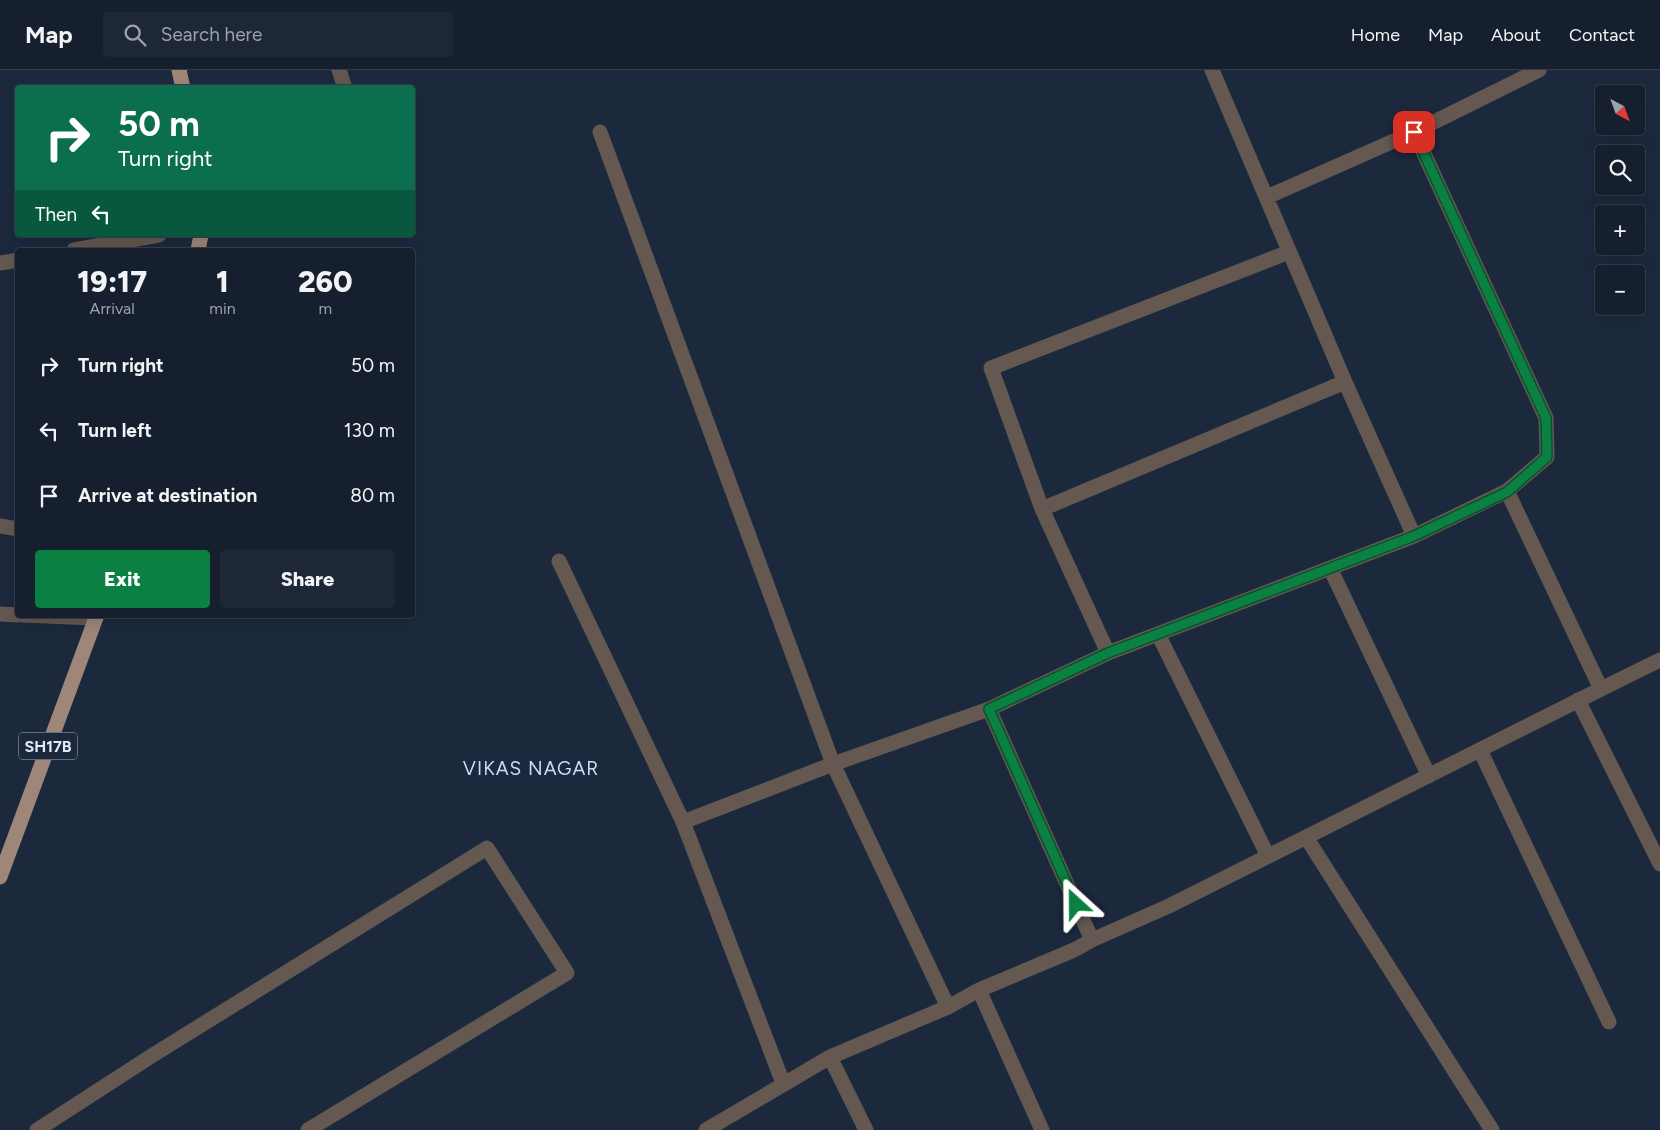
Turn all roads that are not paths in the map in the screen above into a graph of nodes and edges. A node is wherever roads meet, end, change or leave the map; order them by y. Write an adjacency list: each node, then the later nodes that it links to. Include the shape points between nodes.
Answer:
1 (179, 70): 5 (main road)
2 (339, 70): 6 (street)
3 (1212, 70): 9 (street)
4 (1538, 70): 8 (street)
5 (182, 85)
6 (344, 85)
7 (600, 132): 33 (street)
8 (1414, 132): 9 (street); 16 (street, via 1546,418 1547,457)
9 (1267, 197): 12 (street)
10 (148, 237): 11 (street)
11 (85, 248)
12 (1289, 252): 15 (street); 17 (street, via 991,368)
13 (15, 260): 14 (street)
14 (0, 263)
15 (1345, 382): 17 (street); 20 (street)
16 (1507, 492): 20 (street); 29 (street)
17 (1042, 509): 27 (street)
18 (0, 526): 19 (street)
19 (15, 528)
20 (1414, 536): 22 (street)
21 (559, 562): 35 (street)
22 (1330, 568): 26 (street); 34 (street)
23 (0, 614): 24 (street)
24 (15, 615)
25 (96, 618): 39 (main road, SH17B)
26 (1158, 634): 27 (street); 37 (street)
27 (1108, 653): 31 (street)
28 (1660, 660): 29 (street)
29 (1602, 689): 30 (street)
30 (1578, 700): 32 (street); 38 (street)
31 (989, 709): 33 (street); 40 (street)
32 (1480, 750): 34 (street); 43 (street)
33 (833, 764): 35 (street); 42 (street)
34 (1429, 776): 36 (street)
35 (683, 822): 45 (street)
36 (1306, 836): 37 (street); 51 (street)
37 (1268, 856): 40 (street)
38 (1660, 864)
39 (0, 877)
40 (1092, 940): 41 (street)
41 (979, 990): 42 (street); 50 (street)
42 (948, 1007): 44 (street)
43 (1609, 1022)
44 (830, 1057): 45 (street); 49 (street)
45 (784, 1083): 48 (street)
46 (37, 1130): 47 (street, via 487,848 567,973)
47 (308, 1130)
48 (706, 1130)
49 (866, 1130)
50 (1042, 1130)
51 (1492, 1130)

